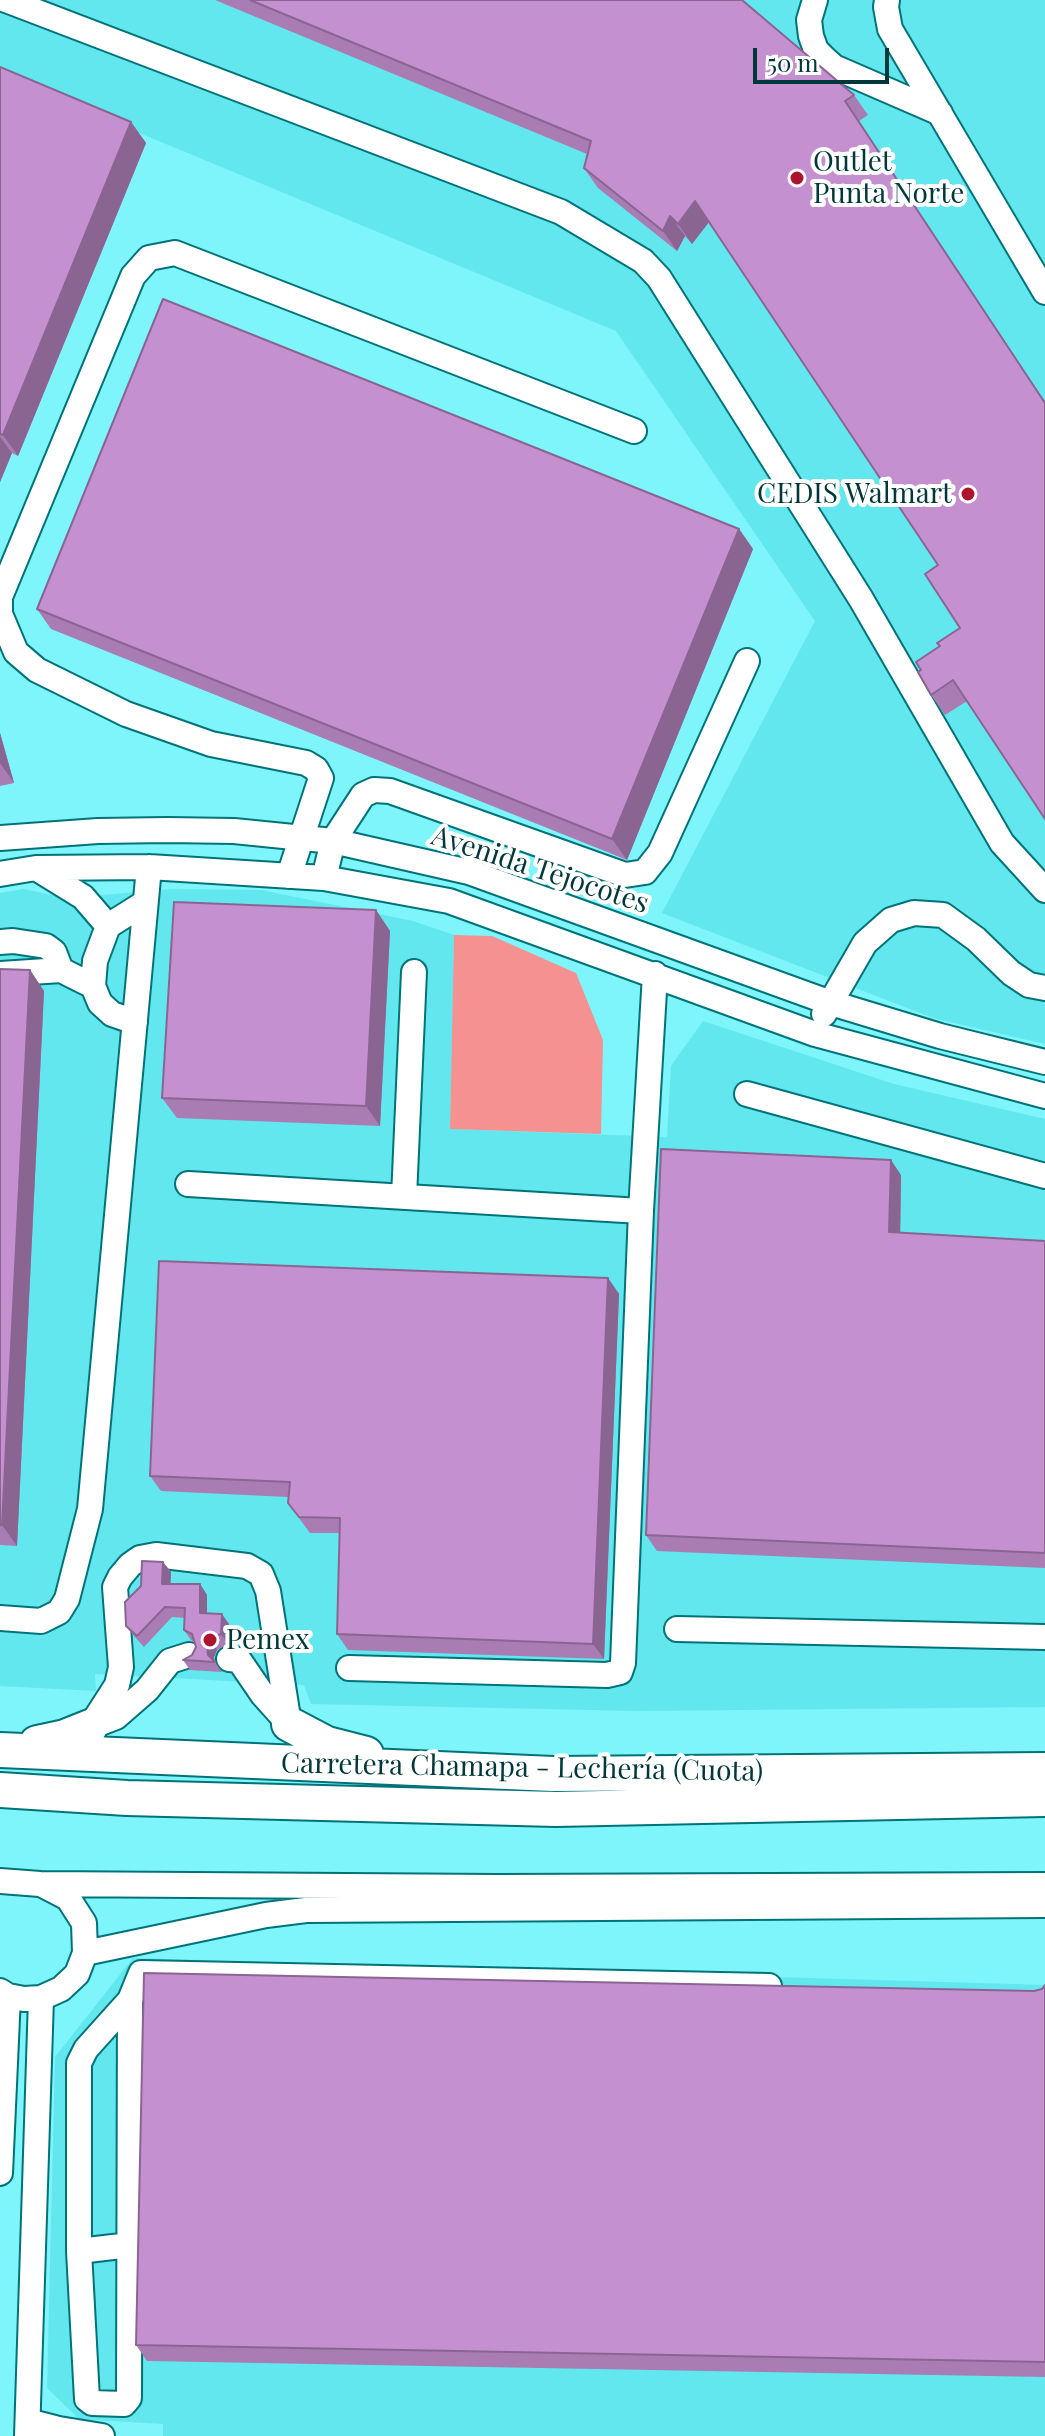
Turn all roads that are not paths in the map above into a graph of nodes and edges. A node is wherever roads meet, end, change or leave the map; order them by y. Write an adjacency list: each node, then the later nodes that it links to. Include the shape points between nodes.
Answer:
1 (6, 0): 16 (street, via 561,212 643,261 659,278 861,599 1002,843)
2 (815, 0): 4 (street, via 811,36 825,59)
3 (887, 0): 4 (street, via 890,29)
4 (940, 113): 5 (street)
5 (1045, 292)
6 (634, 431): 8 (street, via 175,253 149,258 133,276 0,597 0,614 16,652 37,670 126,714 211,744 316,769 321,778)
7 (747, 661): 10 (street, via 660,853 645,872 625,875 390,791 363,795)
8 (300, 837): 9 (street, Avenida Tejocotes, via 167,830); 10 (street, Avenida Tejocotes); 14 (street)
9 (0, 838)
10 (333, 841): 15 (street); 26 (street, Avenida Tejocotes, via 469,872)
11 (149, 867): 12 (street, Avenida Tejocotes); 14 (street, Avenida Tejocotes); 17 (street)
12 (36, 868): 13 (street, Avenida Tejocotes); 18 (street, via 83,897)
13 (0, 874)
14 (289, 876): 15 (street, Avenida Tejocotes)
15 (324, 878): 23 (street, Avenida Tejocotes, via 449,901)
16 (1045, 890)
17 (143, 904): 18 (street); 27 (street)
18 (108, 926): 24 (street, via 95,961)
19 (0, 942): 20 (street, via 46,946)
20 (61, 970): 22 (street); 24 (street)
21 (414, 972): 34 (street)
22 (0, 974)
23 (655, 974): 28 (street, Avenida Tejocotes); 35 (street)
24 (93, 986): 27 (street, via 112,1014)
25 (1045, 988): 26 (street, via 1011,973 943,915 914,913 891,920 865,943)
26 (828, 1002): 28 (street); 29 (street, Avenida Tejocotes)
27 (135, 1022): 36 (street, via 90,1509 59,1612 41,1621)
28 (815, 1034): 31 (street, Avenida Tejocotes)
29 (1045, 1062)
30 (747, 1094): 32 (street)
31 (1045, 1096)
32 (1045, 1176)
33 (188, 1184): 34 (street)
34 (404, 1197): 35 (street)
35 (641, 1211): 41 (street, via 620,1672)
36 (0, 1618)
37 (677, 1629): 38 (street)
38 (1045, 1637)
39 (189, 1655): 43 (street, via 170,1661 116,1717)
40 (229, 1659): 42 (street, via 239,1660)
41 (349, 1668)
42 (289, 1724): 43 (street, via 261,1574 247,1566 156,1555 130,1565 115,1587 119,1676); 46 (highway, via 327,1744 362,1754 472,1761)
43 (90, 1727): 44 (highway, via 42,1743)
44 (0, 1748): 46 (highway, Carretera Chamapa - Lechería (Cuota))
45 (1045, 1770): 46 (highway, Carretera Chamapa - Lechería (Cuota))
46 (553, 1774)
47 (0, 1790): 48 (highway, Carretera Chamapa - Lechería (Cuota), via 556,1809)
48 (1045, 1799)
49 (15, 1885): 50 (street); 52 (street, via 68,1898 84,1923)
50 (1045, 1885)
51 (1045, 1905): 52 (street, via 306,1910)
52 (85, 1953): 55 (street, via 77,1974)
53 (792, 1986): 56 (street, via 145,1971 137,1976)
54 (4, 1993): 55 (street); 57 (street)
55 (41, 1998): 60 (street)
56 (130, 2000): 58 (street); 59 (street, via 79,2063)
57 (0, 2173)
58 (130, 2245): 59 (street); 59 (street, via 129,2398 124,2404 87,2399)
59 (79, 2251)
60 (28, 2428): 61 (street)
61 (102, 2436)

